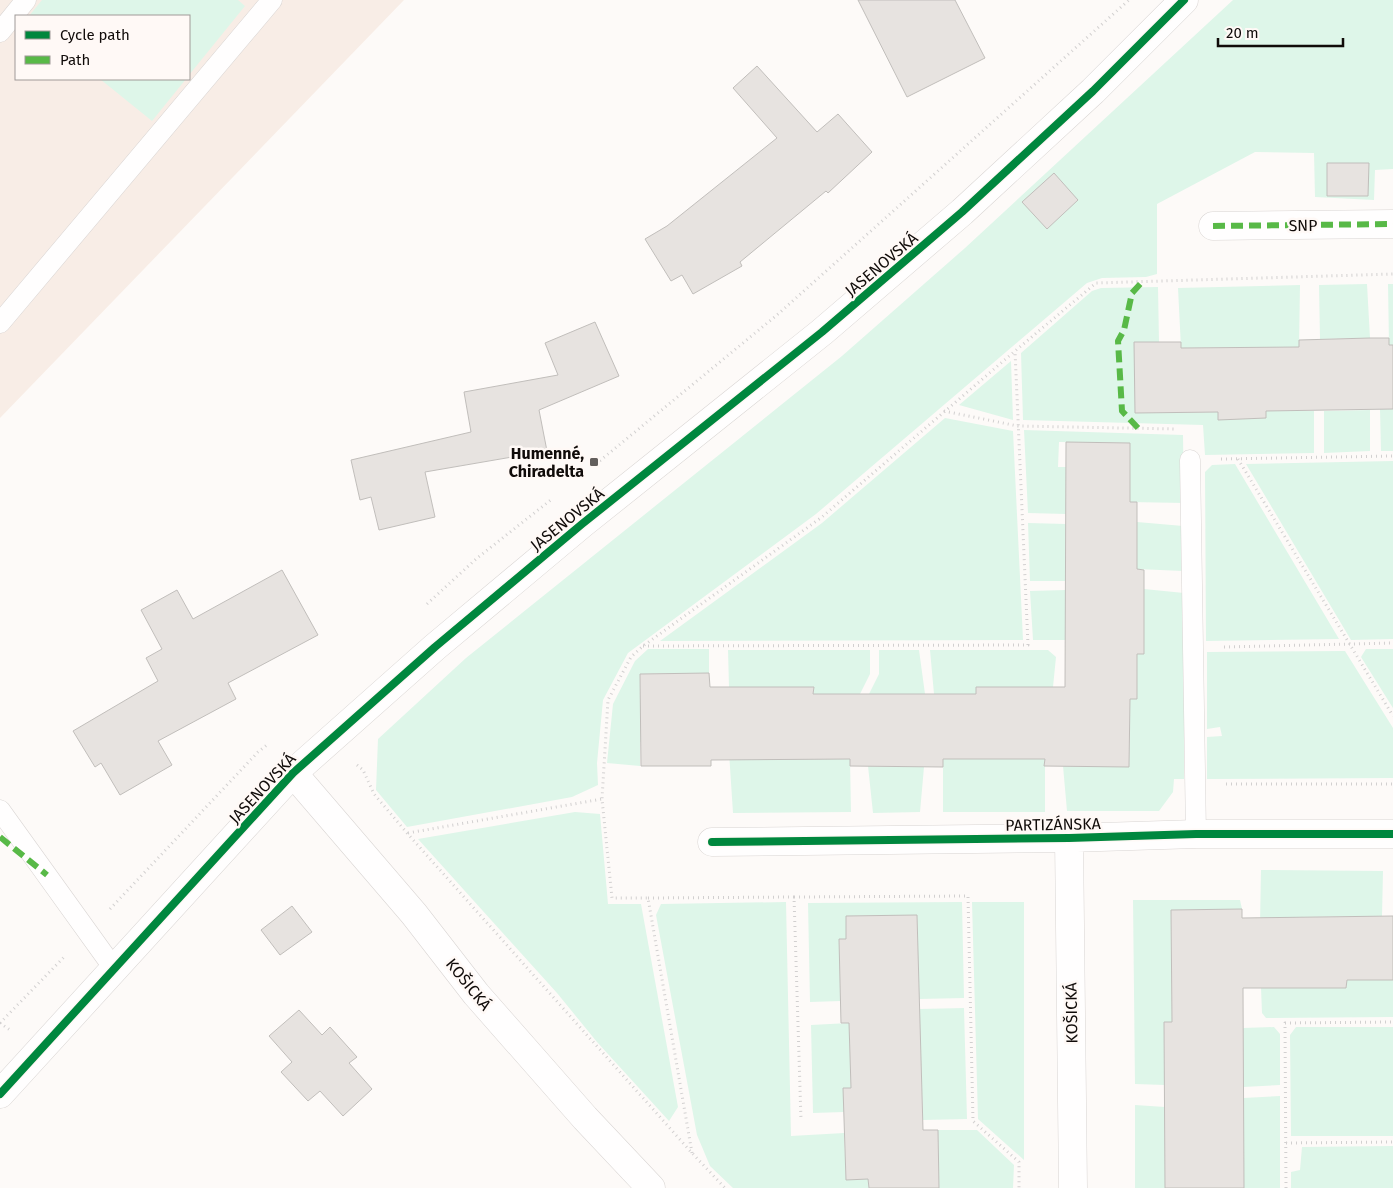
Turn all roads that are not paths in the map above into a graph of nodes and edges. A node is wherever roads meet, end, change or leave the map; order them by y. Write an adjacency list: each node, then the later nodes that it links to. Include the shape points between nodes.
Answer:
1 (26, 0): 4 (lane)
2 (272, 0): 7 (lane)
3 (1184, 0): 9 (street, JASENOVSKÁ, via 1093,91 962,212 822,332 479,610)
4 (0, 32)
5 (1393, 224): 6 (street, SNP)
6 (1213, 226)
7 (1, 318)
8 (1190, 460): 11 (lane)
9 (293, 773): 15 (street, JASENOVSKÁ); 17 (street, KOŠICKÁ, via 414,914 476,994)
10 (0, 810): 15 (lane)
11 (1196, 834): 12 (street, PARTIZÁNSKA); 13 (street, PARTIZÁNSKA)
12 (1393, 834)
13 (1069, 838): 14 (street, PARTIZÁNSKA); 18 (street, KOŠICKÁ)
14 (712, 842)
15 (115, 970): 16 (street, JASENOVSKÁ)
16 (0, 1094)
17 (651, 1188)
18 (1073, 1188)

